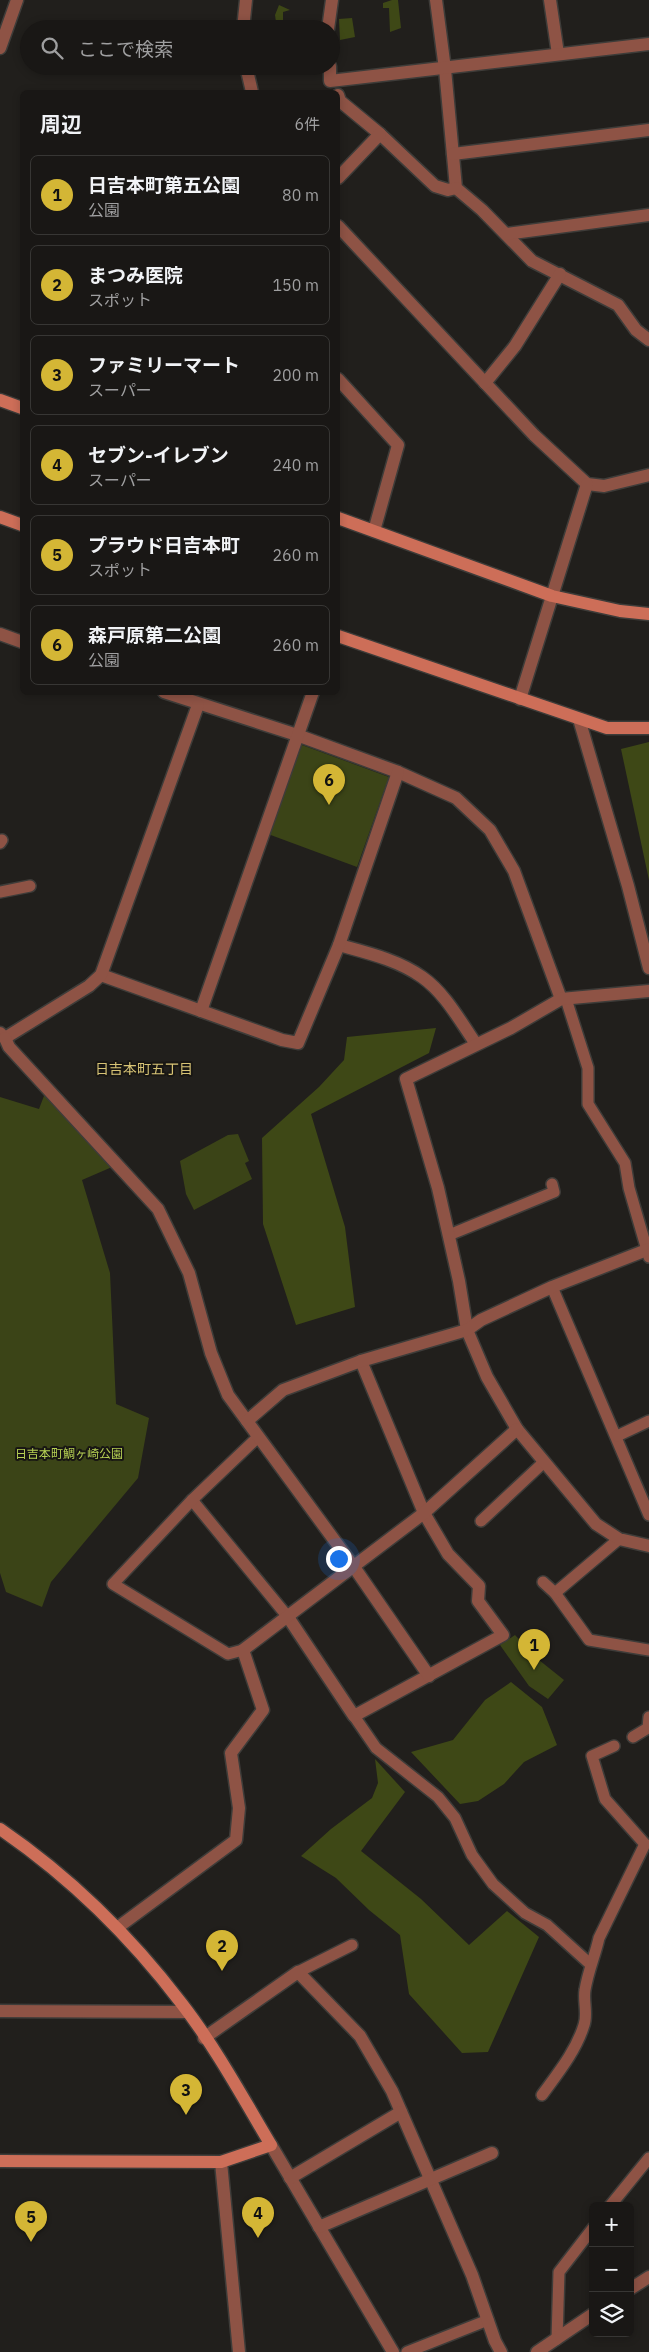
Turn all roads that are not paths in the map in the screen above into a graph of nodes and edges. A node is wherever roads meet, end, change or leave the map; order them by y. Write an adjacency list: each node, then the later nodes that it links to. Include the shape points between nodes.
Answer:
1 (16, 0): 9 (street)
2 (246, 0): 6 (street)
3 (332, 0): 7 (street)
4 (436, 0): 11 (street)
5 (550, 0): 10 (street)
6 (244, 20)
7 (329, 20)
8 (649, 44): 10 (street)
9 (0, 48)
10 (558, 54): 11 (street)
11 (445, 69): 15 (street); 19 (street)
12 (248, 75): 14 (street)
13 (332, 75): 15 (street)
14 (252, 90)
15 (335, 90)
16 (340, 100): 18 (street)
17 (649, 130): 19 (street)
18 (380, 134): 20 (street); 21 (street, via 434,186 448,190)
19 (453, 154): 21 (street)
20 (340, 176)
21 (456, 188): 24 (street)
22 (649, 216): 24 (street)
23 (340, 228): 28 (street)
24 (506, 234): 25 (street, via 532,260)
25 (560, 274): 26 (street, via 618,306 636,330); 28 (street, via 515,346)
26 (649, 340)
27 (340, 381): 36 (street, via 398,445)
28 (485, 383): 32 (street)
29 (0, 400): 30 (street)
30 (20, 407)
31 (649, 475): 32 (street, via 604,486)
32 (587, 484): 37 (street)
33 (0, 517): 35 (street)
34 (340, 519): 36 (street)
35 (20, 524)
36 (374, 531): 37 (street)
37 (552, 596): 38 (street); 44 (street)
38 (649, 614)
39 (0, 634): 41 (street)
40 (340, 637): 44 (street)
41 (20, 641)
42 (172, 695): 45 (street)
43 (312, 695): 48 (street)
44 (520, 699): 46 (street)
45 (198, 705): 48 (street); 54 (street)
46 (580, 719): 47 (street, via 607,728); 53 (street)
47 (649, 728)
48 (297, 735): 49 (street); 57 (street)
49 (398, 772): 52 (street); 56 (street, via 456,798 490,830 514,871)
50 (30, 886): 51 (lane)
51 (0, 892)
52 (339, 945): 57 (street, via 298,1043); 59 (street, via 397,963 424,978 445,999)
53 (649, 968)
54 (101, 975): 57 (street); 58 (street, via 89,986)
55 (649, 991): 56 (street)
56 (563, 999): 59 (street); 62 (lane, via 588,1068 588,1104 625,1163)
57 (202, 1011)
58 (2, 1035): 66 (street, via 9,1047 158,1209 189,1273 210,1353 228,1395)
59 (476, 1044): 61 (street, via 406,1079)
60 (552, 1184): 61 (lane, via 554,1192)
61 (449, 1235): 64 (street)
62 (648, 1252): 63 (street)
63 (552, 1287): 64 (street, via 481,1320); 69 (lane)
64 (467, 1330): 65 (street); 68 (street, via 486,1376)
65 (361, 1361): 66 (street, via 283,1390); 73 (street)
66 (247, 1421): 70 (street)
67 (649, 1421): 69 (lane)
68 (517, 1429): 71 (street); 73 (street)
69 (617, 1436): 74 (lane)
70 (258, 1437): 72 (lane); 78 (street)
71 (544, 1462): 75 (lane); 76 (street, via 596,1524)
72 (192, 1500): 81 (lane); 82 (lane, via 113,1584 228,1654)
73 (424, 1513): 78 (street); 84 (street, via 448,1554 479,1586 478,1601 503,1635)
74 (649, 1516)
75 (481, 1521)
76 (618, 1539): 77 (street); 80 (lane)
77 (649, 1546)
78 (354, 1567): 81 (street); 84 (street)
79 (543, 1582): 80 (lane)
80 (555, 1593): 83 (lane, via 589,1640)
81 (288, 1617): 82 (street); 85 (street)
82 (243, 1650): 90 (street, via 263,1710 231,1753 239,1808 236,1840)
83 (649, 1650)
84 (430, 1676): 85 (street)
85 (354, 1716): 92 (lane, via 376,1748 438,1797 455,1818 472,1855 493,1884 525,1913 547,1925)
86 (649, 1716): 87 (lane, via 648,1728)
87 (633, 1737)
88 (614, 1746): 92 (lane, via 592,1756 605,1799 646,1844 599,1938)
89 (0, 1830): 90 (street, via 80,1892)
90 (117, 1928): 95 (street, via 132,1942)
91 (352, 1945): 93 (lane)
92 (590, 1964): 97 (lane, via 585,1993 585,2023 570,2056)
93 (298, 1972): 96 (street); 98 (street, via 360,2036 392,2091)
94 (0, 2012): 95 (street)
95 (187, 2012): 96 (street)
96 (204, 2038): 99 (street)
97 (542, 2095)
98 (400, 2112): 104 (street); 105 (street)
99 (271, 2145): 103 (street); 104 (street)
100 (492, 2153): 105 (street)
101 (649, 2158): 106 (lane)
102 (0, 2161): 103 (street)
103 (221, 2162): 114 (street)
104 (290, 2178): 107 (street)
105 (431, 2179): 107 (street); 112 (street)
106 (613, 2202)
107 (319, 2227): 115 (street)
108 (589, 2233): 113 (lane, via 559,2272)
109 (649, 2277): 110 (street)
110 (634, 2286)
111 (589, 2317): 113 (street)
112 (488, 2320): 116 (lane); 117 (street)
113 (557, 2338): 118 (street)
114 (238, 2352)
115 (393, 2352)
116 (406, 2352)
117 (501, 2352)
118 (537, 2352)

